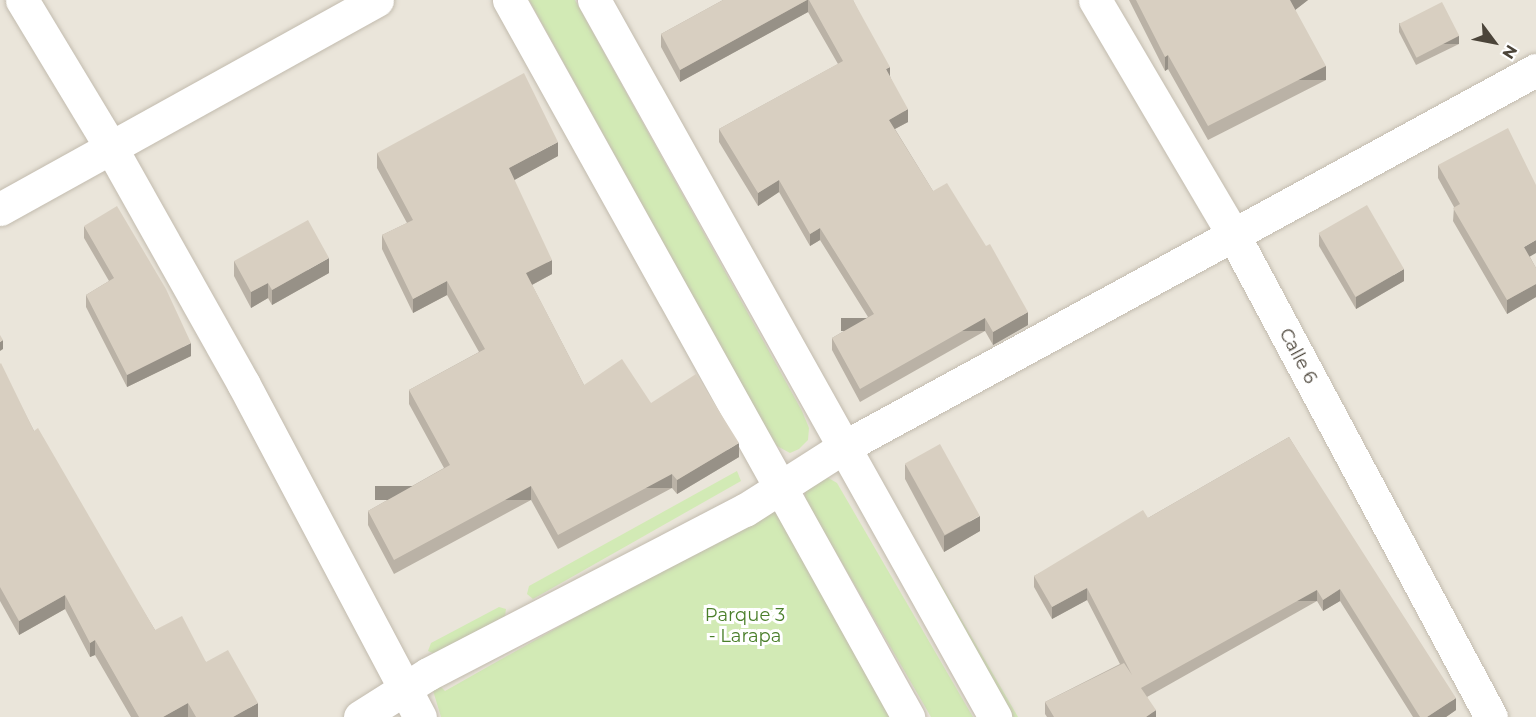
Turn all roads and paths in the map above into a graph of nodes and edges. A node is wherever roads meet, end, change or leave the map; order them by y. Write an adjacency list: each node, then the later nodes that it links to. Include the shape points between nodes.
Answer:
1 (22, 0): 7 (street)
2 (377, 0): 7 (street)
3 (509, 0): 11 (street)
4 (594, 0): 10 (street)
5 (1095, 0): 9 (street, Calle 6)
6 (1536, 70): 9 (street)
7 (110, 146): 8 (street); 12 (street, via 243,383)
8 (0, 209)
9 (1234, 236): 10 (street); 16 (street, Calle 6)
10 (842, 448): 11 (street); 15 (street)
11 (781, 488): 12 (street, via 428,675); 14 (street)
12 (412, 704): 13 (street)
13 (360, 717)
14 (908, 717)
15 (995, 717)
16 (1491, 717)

